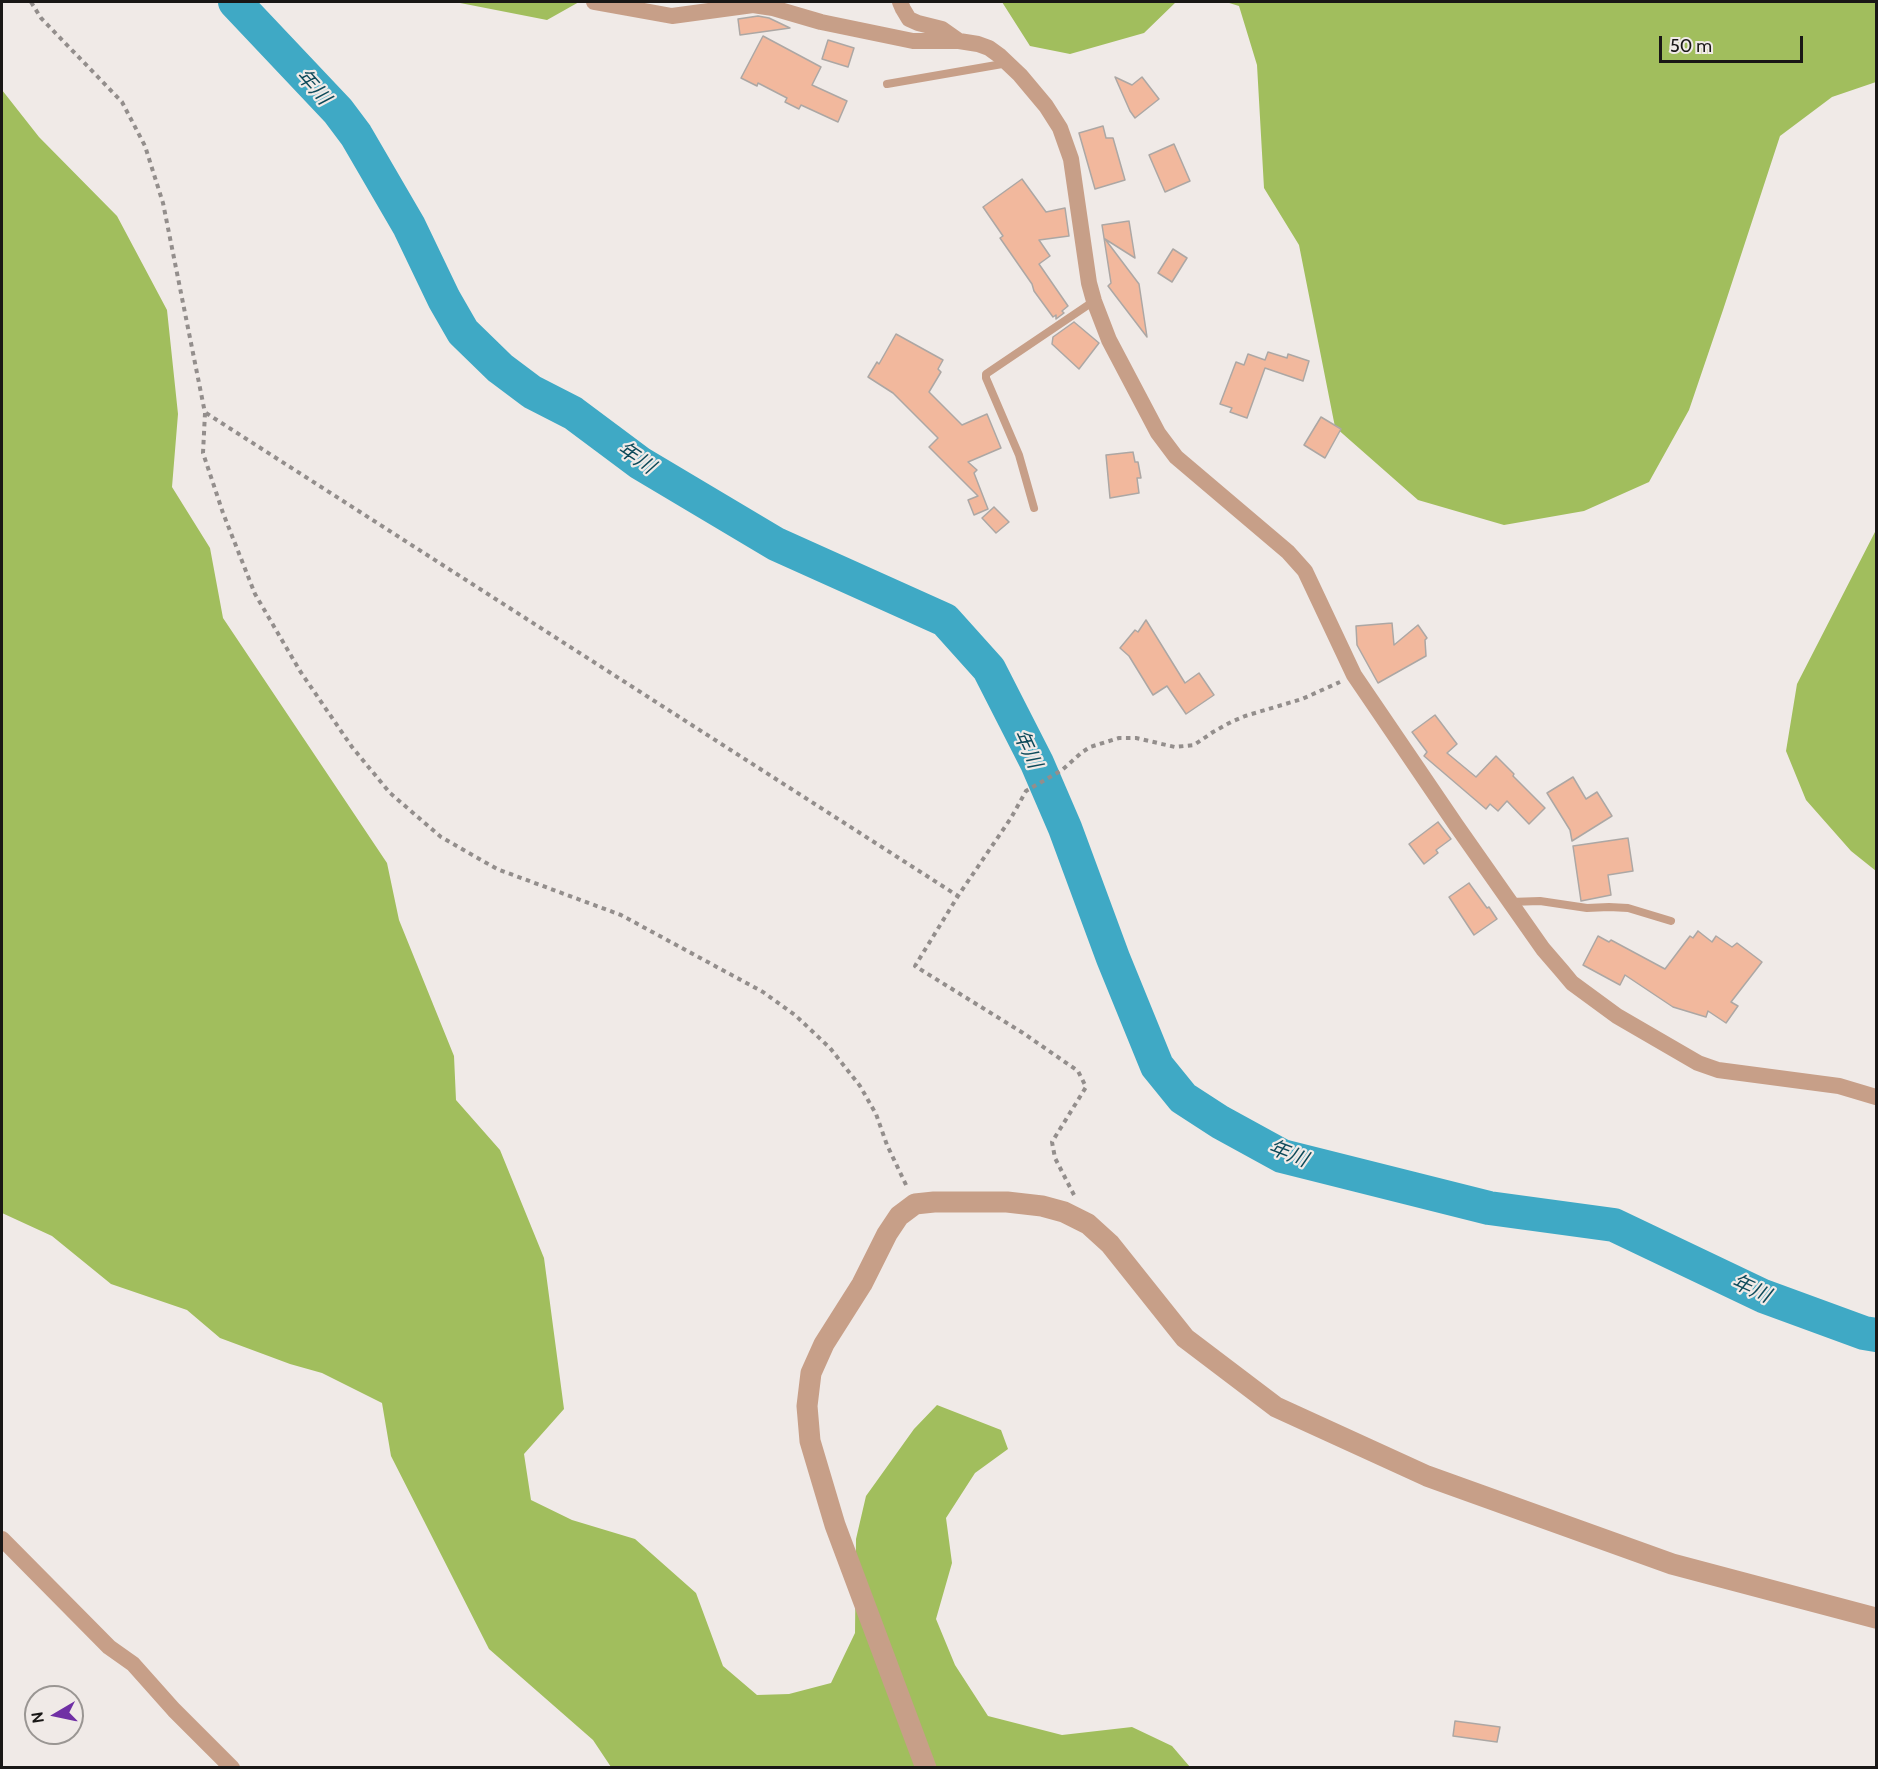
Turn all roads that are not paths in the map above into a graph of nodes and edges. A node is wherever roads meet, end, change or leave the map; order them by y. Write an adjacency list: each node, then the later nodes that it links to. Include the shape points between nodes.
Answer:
1 (594, 2): 3 (street, via 672,16 753,5 913,41)
2 (900, 2): 3 (street, via 909,19 942,29)
3 (959, 41): 4 (street, via 989,48)
4 (1008, 63): 5 (lane); 6 (street, via 1060,128 1071,159)
5 (887, 84)
6 (1094, 301): 7 (lane, via 986,374 1019,455); 8 (street, via 1109,340 1158,433 1176,457 1305,571 1354,675)
7 (1034, 508)
8 (1510, 902): 9 (lane, via 1628,908); 10 (street, via 1572,982 1617,1016 1691,1059 1719,1070 1839,1086)
9 (1671, 921)
10 (1876, 1096)
11 (2, 1539): 13 (street, via 109,1647 133,1664)
12 (1876, 1618): 14 (street, via 1661,1561 1427,1476 1276,1407 1185,1338 1110,1244 1088,1224 1064,1212 1007,1202 915,1204 899,1216 887,1234 824,1344 811,1373 807,1406 810,1441 835,1525)
13 (232, 1767)
14 (926, 1767)

